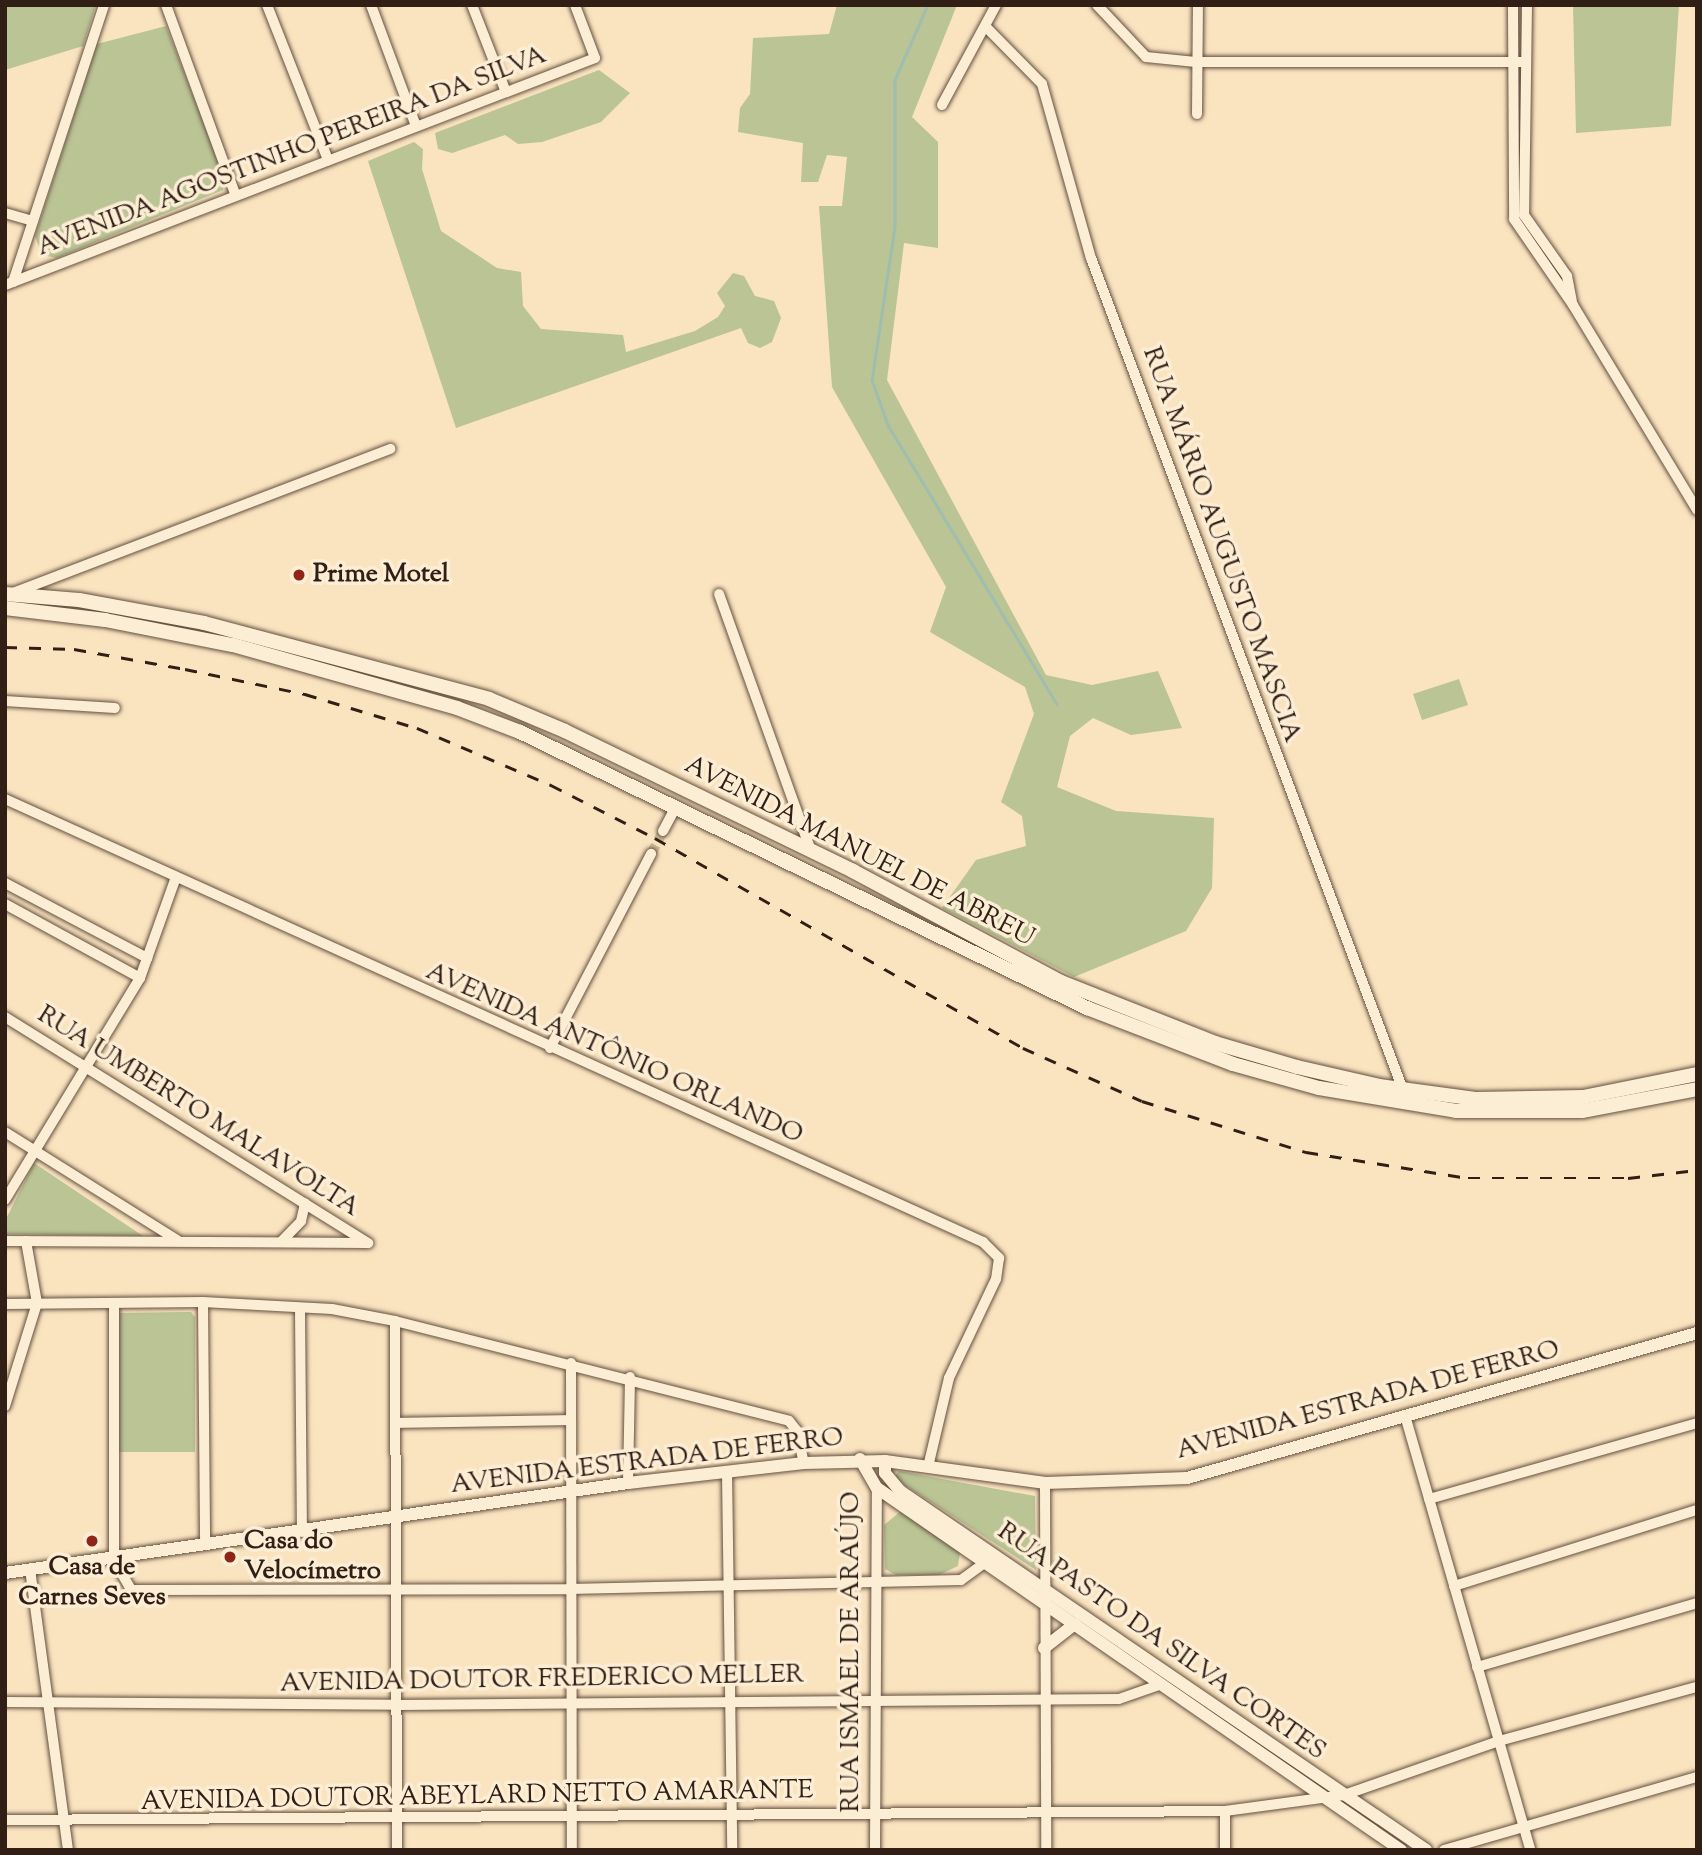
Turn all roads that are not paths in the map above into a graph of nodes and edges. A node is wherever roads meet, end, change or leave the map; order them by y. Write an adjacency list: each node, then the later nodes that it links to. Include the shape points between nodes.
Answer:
1 (103, 5): 23 (street)
2 (166, 5): 21 (street)
3 (267, 5): 20 (street)
4 (371, 5): 19 (street)
5 (472, 5): 16 (street)
6 (575, 5): 16 (street, AVENIDA AGOSTINHO PEREIRA DA SILVA, via 595,58)
7 (996, 5): 12 (street)
8 (1097, 5): 13 (street, via 1146,57)
9 (1198, 5): 13 (street)
10 (1513, 5): 15 (street)
11 (1527, 5): 14 (street)
12 (986, 27): 17 (street); 48 (street, RUA MÁRIO AUGUSTO MASCIA, via 1042,84 1091,258)
13 (1196, 62): 15 (street); 18 (street)
14 (1525, 62): 15 (street); 25 (street, via 1524,215 1567,276)
15 (1513, 63): 25 (street, via 1514,219)
16 (506, 92): 19 (street, AVENIDA AGOSTINHO PEREIRA DA SILVA)
17 (942, 105)
18 (1197, 114)
19 (416, 126): 20 (street, AVENIDA AGOSTINHO PEREIRA DA SILVA)
20 (328, 160): 21 (street, AVENIDA AGOSTINHO PEREIRA DA SILVA)
21 (236, 196): 24 (street, AVENIDA AGOSTINHO PEREIRA DA SILVA)
22 (5, 213): 23 (street)
23 (33, 221): 24 (street)
24 (9, 284)
25 (1573, 304): 27 (street)
26 (390, 449): 30 (street)
27 (1692, 489): 28 (street)
28 (1697, 510)
29 (719, 594): 36 (street)
30 (7, 599): 34 (main road, AVENIDA MANUEL DE ABREU, via 178,634 394,688 520,732); 36 (main road, AVENIDA MANUEL DE ABREU, via 79,600 204,623 465,692 565,731)
31 (5, 701): 32 (street)
32 (116, 708)
33 (5, 799): 38 (street, AVENIDA ANTÔNIO ORLANDO)
34 (674, 810): 35 (street); 47 (main road, AVENIDA MANUEL DE ABREU, via 1087,1009 1160,1039 1282,1077 1391,1102 1514,1114 1582,1111)
35 (663, 831)
36 (811, 851): 48 (main road, AVENIDA MANUEL DE ABREU, via 1061,982 1133,1012 1297,1067)
37 (651, 854): 44 (street)
38 (176, 877): 41 (street); 44 (street, AVENIDA ANTÔNIO ORLANDO)
39 (5, 883): 41 (street)
40 (5, 904): 42 (street)
41 (147, 958): 42 (street)
42 (140, 978): 45 (street)
43 (5, 1017): 45 (street, RUA UMBERTO MALAVOLTA)
44 (550, 1048): 74 (street, AVENIDA ANTÔNIO ORLANDO, via 983,1242 999,1258 996,1279 949,1378)
45 (88, 1068): 50 (street); 52 (street, RUA UMBERTO MALAVOLTA)
46 (1697, 1074): 48 (main road, AVENIDA MANUEL DE ABREU, via 1583,1097 1477,1099)
47 (1697, 1089)
48 (1403, 1090)
49 (5, 1132): 50 (street)
50 (36, 1151): 51 (street); 55 (street)
51 (5, 1200)
52 (305, 1203): 56 (street, via 301,1221); 56 (street, RUA UMBERTO MALAVOLTA, via 368,1243)
53 (5, 1241): 54 (street)
54 (26, 1241): 55 (street); 58 (street)
55 (178, 1241): 56 (street)
56 (281, 1242)
57 (203, 1302): 60 (street); 61 (street); 84 (street)
58 (37, 1303): 59 (street); 60 (street); 66 (street)
59 (5, 1304)
60 (114, 1304): 85 (street)
61 (300, 1309): 62 (street); 83 (street)
62 (395, 1321): 64 (street); 69 (street)
63 (1697, 1333): 67 (street, AVENIDA ESTRADA DE FERRO)
64 (571, 1363): 65 (street); 68 (street)
65 (630, 1377): 73 (street, via 789,1421 797,1431); 76 (street)
66 (5, 1406)
67 (1406, 1419): 77 (street, AVENIDA ESTRADA DE FERRO, via 1187,1478); 80 (street)
68 (569, 1420): 69 (street); 79 (street)
69 (396, 1423): 82 (street)
70 (1697, 1423): 80 (street)
71 (860, 1460): 72 (street, AVENIDA ESTRADA DE FERRO); 73 (street, AVENIDA ESTRADA DE FERRO); 78 (street, RUA ISMAEL DE ARAÚJO)
72 (885, 1461): 74 (street, AVENIDA ESTRADA DE FERRO); 93 (street, RUA PASTO DA SILVA CORTES, via 885,1473 900,1490)
73 (804, 1463): 75 (street, AVENIDA ESTRADA DE FERRO)
74 (928, 1467): 77 (street, AVENIDA ESTRADA DE FERRO)
75 (727, 1472): 76 (street, AVENIDA ESTRADA DE FERRO); 90 (street)
76 (628, 1483): 79 (street, AVENIDA ESTRADA DE FERRO)
77 (1045, 1483): 93 (street)
78 (877, 1488): 86 (street, RUA PASTO DA SILVA CORTES); 89 (street, RUA ISMAEL DE ARAÚJO)
79 (571, 1493): 82 (street, AVENIDA ESTRADA DE FERRO); 92 (street)
80 (1429, 1499): 91 (street)
81 (1697, 1510): 91 (street)
82 (398, 1518): 83 (street, AVENIDA ESTRADA DE FERRO); 94 (street)
83 (302, 1532): 84 (street, AVENIDA ESTRADA DE FERRO)
84 (205, 1544): 85 (street, AVENIDA ESTRADA DE FERRO)
85 (114, 1560): 87 (street, AVENIDA ESTRADA DE FERRO); 94 (street, via 131,1590)
86 (984, 1563): 89 (street, via 961,1580); 95 (street, RUA PASTO DA SILVA CORTES)
87 (30, 1569): 88 (street, AVENIDA ESTRADA DE FERRO); 107 (street)
88 (5, 1573)
89 (875, 1581): 90 (street); 103 (street, RUA ISMAEL DE ARAÚJO)
90 (732, 1586): 92 (street); 104 (street)
91 (1454, 1586): 99 (street)
92 (569, 1588): 94 (street); 105 (street)
93 (1045, 1588): 95 (street); 111 (street, RUA PASTO DA SILVA CORTES)
94 (398, 1589): 108 (street)
95 (1044, 1603): 97 (street, RUA PASTO DA SILVA CORTES); 98 (street)
96 (1697, 1603): 99 (street)
97 (1075, 1624): 98 (street); 100 (street, RUA PASTO DA SILVA CORTES)
98 (1044, 1648): 102 (street)
99 (1477, 1667): 109 (street)
100 (1159, 1685): 102 (street, AVENIDA DOUTOR FREDERICO MELLER, via 1130,1698); 112 (street, RUA PASTO DA SILVA CORTES)
101 (1697, 1688): 109 (street, AVENIDA DOUTOR ABEYLARD NETTO AMARANTE)
102 (1044, 1696): 103 (street, AVENIDA DOUTOR FREDERICO MELLER); 114 (street)
103 (874, 1698): 104 (street, AVENIDA DOUTOR FREDERICO MELLER); 116 (street, RUA ISMAEL DE ARAÚJO)
104 (732, 1699): 105 (street, AVENIDA DOUTOR FREDERICO MELLER); 117 (street)
105 (571, 1701): 108 (street, AVENIDA DOUTOR FREDERICO MELLER); 115 (street)
106 (5, 1702): 107 (street, AVENIDA DOUTOR FREDERICO MELLER)
107 (47, 1702): 108 (street, AVENIDA DOUTOR FREDERICO MELLER); 120 (street)
108 (398, 1705): 119 (street)
109 (1499, 1741): 111 (street, AVENIDA DOUTOR ABEYLARD NETTO AMARANTE); 121 (street)
110 (1697, 1777): 121 (street)
111 (1344, 1795): 112 (street, AVENIDA DOUTOR ABEYLARD NETTO AMARANTE); 130 (street, RUA PASTO DA SILVA CORTES)
112 (1327, 1800): 113 (street, AVENIDA DOUTOR ABEYLARD NETTO AMARANTE); 129 (street, RUA PASTO DA SILVA CORTES)
113 (1225, 1811): 114 (street, AVENIDA DOUTOR ABEYLARD NETTO AMARANTE); 128 (street)
114 (1045, 1814): 116 (street, AVENIDA DOUTOR ABEYLARD NETTO AMARANTE); 127 (street)
115 (572, 1816): 117 (street, AVENIDA DOUTOR ABEYLARD NETTO AMARANTE); 119 (street, AVENIDA DOUTOR ABEYLARD NETTO AMARANTE); 124 (street)
116 (874, 1816): 117 (street, AVENIDA DOUTOR ABEYLARD NETTO AMARANTE); 126 (street, RUA ISMAEL DE ARAÚJO)
117 (732, 1817): 125 (street)
118 (5, 1820): 120 (street, AVENIDA DOUTOR ABEYLARD NETTO AMARANTE)
119 (397, 1820): 120 (street, AVENIDA DOUTOR ABEYLARD NETTO AMARANTE); 123 (street)
120 (65, 1822): 122 (street)
121 (1523, 1825): 131 (street); 132 (street)
122 (68, 1850)
123 (397, 1850)
124 (572, 1850)
125 (732, 1850)
126 (875, 1850)
127 (1046, 1850)
128 (1225, 1850)
129 (1401, 1850)
130 (1426, 1850)
131 (1444, 1850)
132 (1530, 1850)

